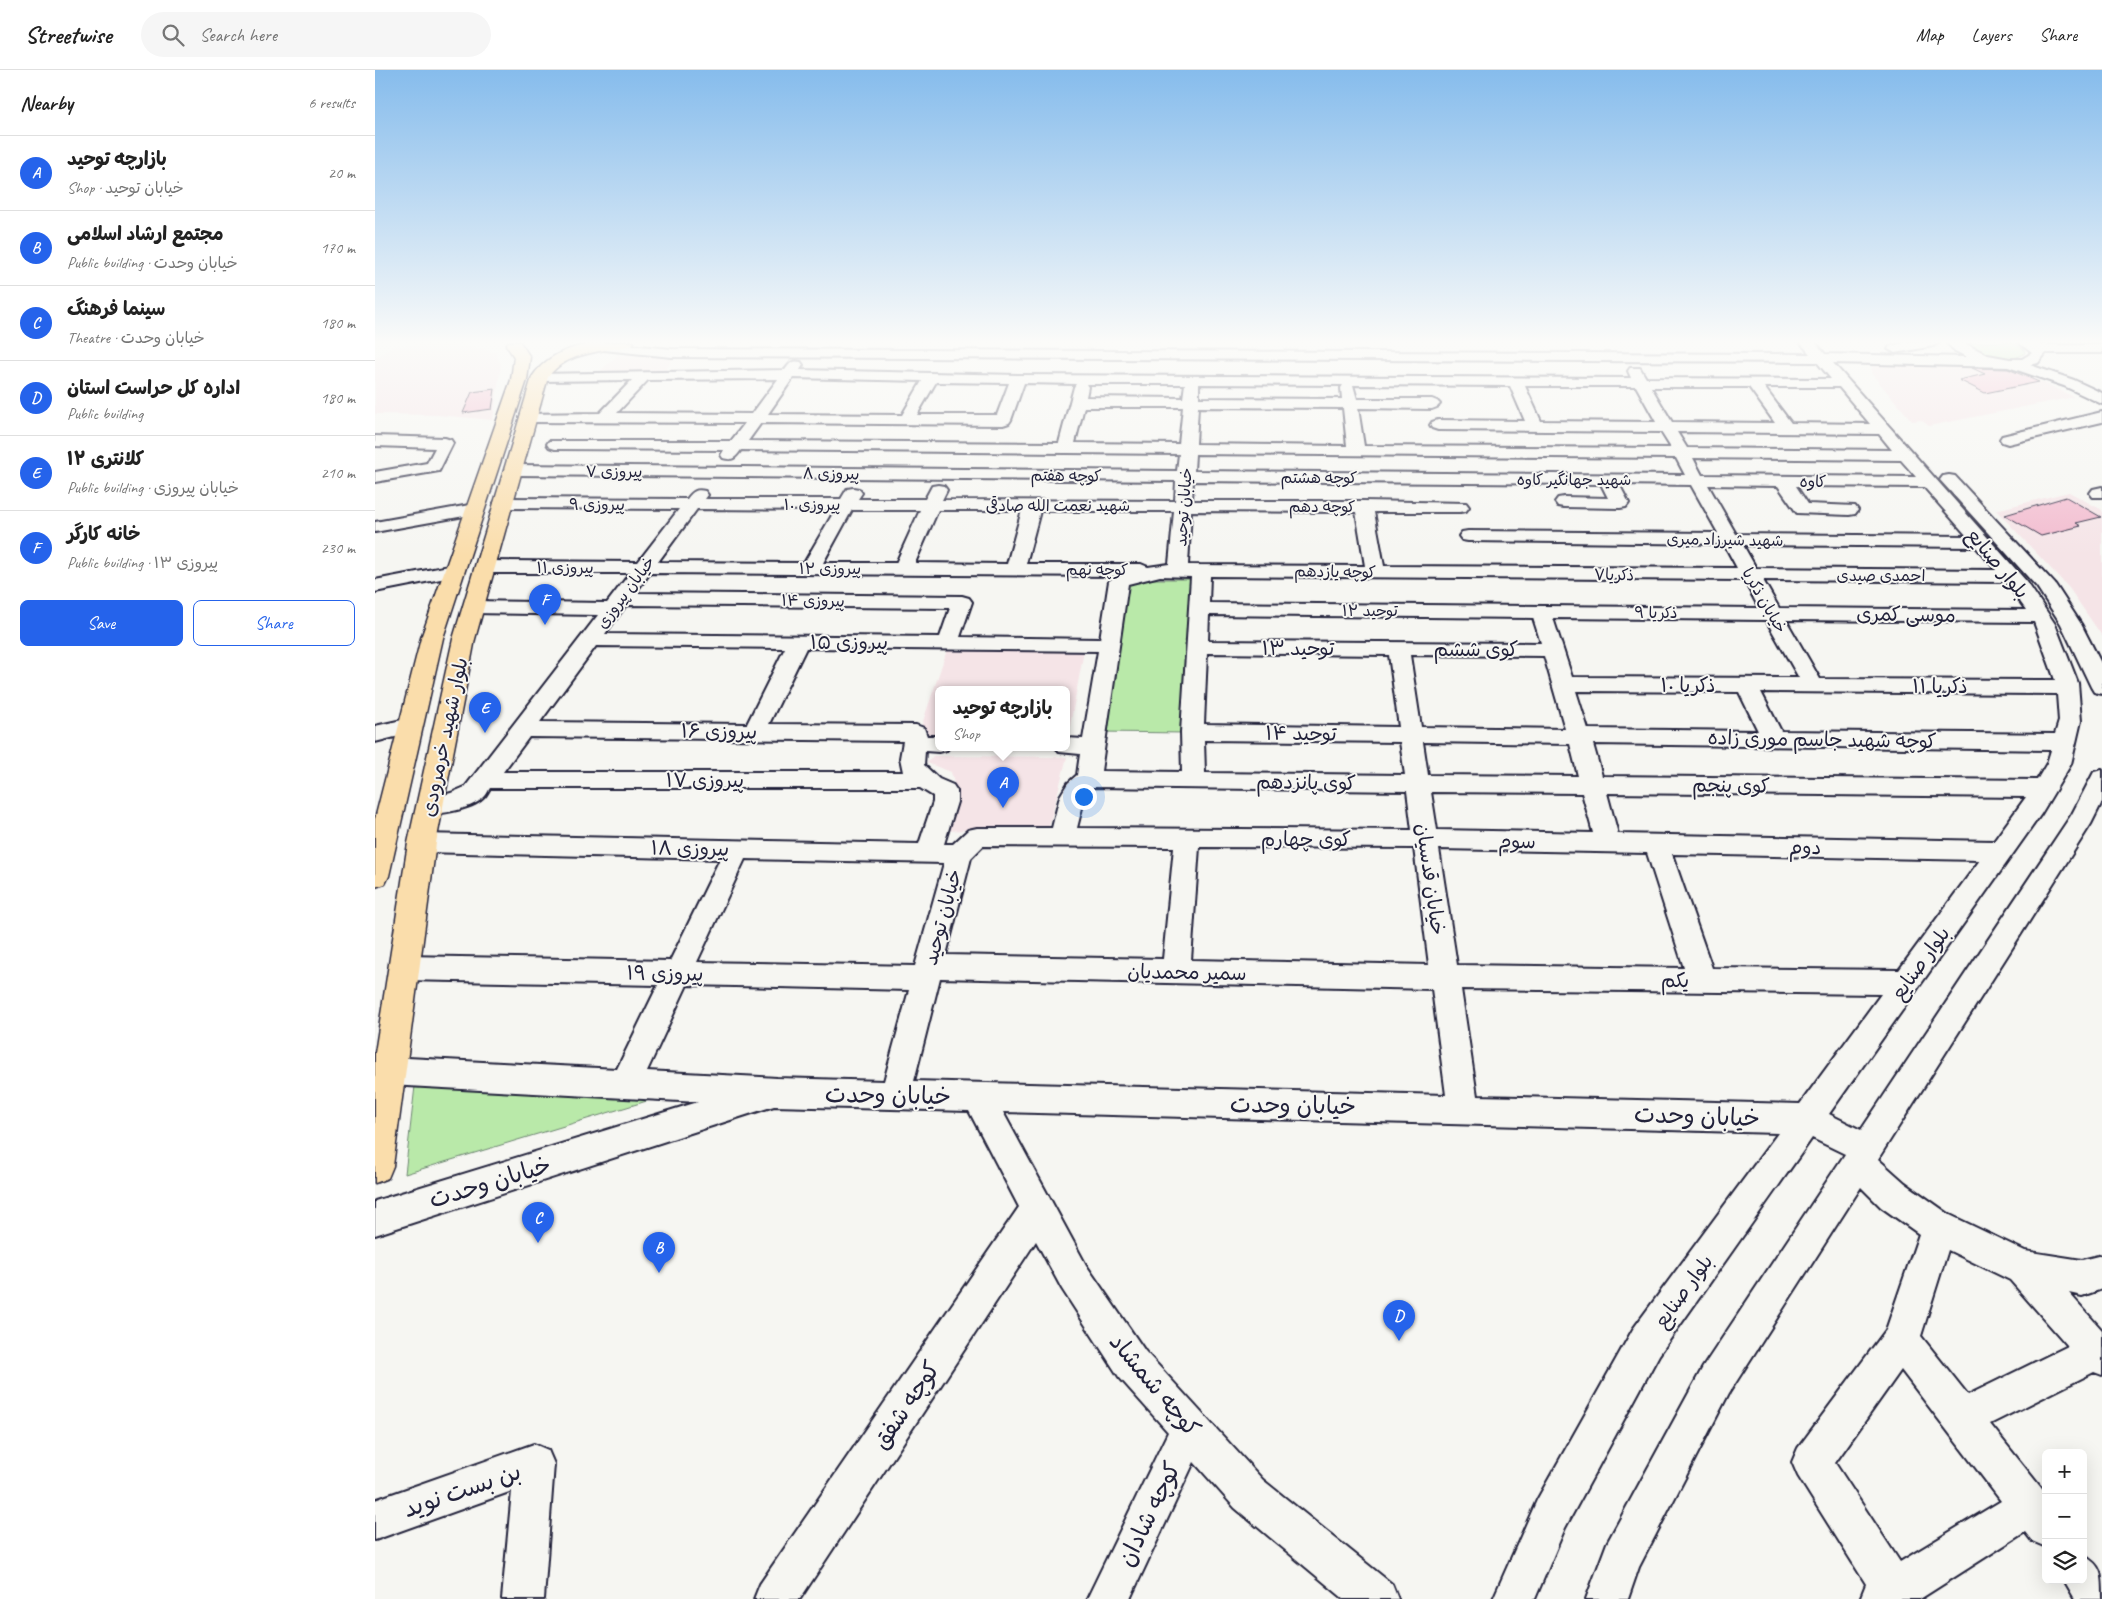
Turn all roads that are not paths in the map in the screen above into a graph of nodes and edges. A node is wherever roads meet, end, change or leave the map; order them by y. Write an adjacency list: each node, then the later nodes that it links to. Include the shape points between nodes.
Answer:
1 (508, 413): 58 (main road, بلوار شهید خرمرودی)
2 (529, 413): 15 (main road, بلوار شهید خرمرودی)
3 (608, 413): 17 (street)
4 (760, 413): 18 (street, خیابان پیروزی)
5 (910, 413): 19 (street)
6 (1005, 413): 19 (street, via 1003,420)
7 (1074, 413): 29 (street)
8 (1190, 413): 30 (street, خیابان توحید)
9 (1351, 413): 31 (street)
10 (1530, 413): 21 (street)
11 (1659, 413): 22 (street, خیابان ذکریا)
12 (1775, 413): 23 (street)
13 (1870, 413): 24 (street, بلوار صنایع)
14 (1880, 413): 85 (street, بلوار صنایع, via 2045,584)
15 (528, 417): 17 (street); 34 (main road, بلوار شهید خرمرودی)
16 (2102, 417): 25 (street)
17 (604, 418): 18 (street)
18 (756, 419): 19 (street); 28 (street, خیابان پیروزی)
19 (907, 419)
20 (1438, 425): 21 (street)
21 (1535, 426): 22 (street)
22 (1667, 427): 23 (street); 32 (street, خیابان ذکریا)
23 (1786, 428): 24 (street)
24 (1882, 429): 33 (street, بلوار صنایع)
25 (2008, 439)
26 (375, 441): 39 (street, via 445,443 433,467)
27 (555, 444): 28 (street)
28 (736, 445): 29 (street); 36 (street, خیابان پیروزی)
29 (1066, 448): 30 (street)
30 (1188, 449): 31 (street); 40 (street, خیابان توحید)
31 (1356, 450): 32 (street)
32 (1681, 452): 33 (street); 44 (street, خیابان ذکریا)
33 (1905, 455): 47 (street, بلوار صنایع)
34 (513, 470): 35 (street, پیروزی ۷); 49 (main road, بلوار شهید خرمرودی)
35 (605, 471): 36 (street, پیروزی ۷); 50 (street)
36 (716, 472): 37 (street, پیروزی ۸); 51 (street, خیابان پیروزی)
37 (864, 474): 38 (street, پیروزی ۸); 52 (street)
38 (946, 474): 40 (street, کوچه هفتم); 53 (street)
39 (375, 477)
40 (1185, 477): 41 (street, کوچه هشتم); 55 (street, خیابان توحید)
41 (1452, 478): 42 (street, شهید جهانگیر کاوه)
42 (1554, 478): 43 (street, شهید جهانگیر کاوه); 48 (street)
43 (1607, 479): 44 (street, شهید جهانگیر کاوه); 48 (street, via 1619,503)
44 (1696, 479): 45 (street, کاوه); 63 (street, خیابان ذکریا)
45 (1783, 480): 46 (street, کاوه); 59 (street, via 1803,509)
46 (1827, 481): 47 (street, کاوه); 59 (street)
47 (1929, 482): 65 (street, بلوار صنایع)
48 (1564, 502): 62 (street)
49 (503, 503): 50 (street, پیروزی ۹); 67 (main road, بلوار شهید خرمرودی)
50 (575, 504): 51 (street, پیروزی ۹)
51 (691, 504): 52 (street, پیروزی ۱۰); 66 (street, خیابان پیروزی)
52 (847, 504): 53 (street, پیروزی ۱۰); 68 (street)
53 (932, 504): 54 (street, شهید نعمت الله صادقی); 69 (street)
54 (1033, 504): 55 (street, شهید نعمت الله صادقی); 70 (street)
55 (1183, 505): 56 (street, کوچه دهم); 72 (street, خیابان توحید)
56 (1364, 506): 57 (street, کوچه دهم); 73 (street)
57 (1460, 507)
58 (475, 509): 60 (street); 71 (main road, بلوار شهید خرمرودی)
59 (1849, 510): 64 (street)
60 (375, 527)
61 (1468, 536): 62 (street, شهید شیرزاد میری)
62 (1577, 537): 63 (street, شهید شیرزاد میری)
63 (1730, 539): 64 (street, شهید شیرزاد میری); 76 (street, خیابان ذکریا)
64 (1871, 540): 65 (street, شهید شیرزاد میری)
65 (1982, 542): 77 (street, بلوار صنایع)
66 (645, 566): 67 (street, پیروزی ۱۱); 68 (street, پیروزی ۱۲); 79 (street, خیابان پیروزی)
67 (485, 567): 80 (main road, بلوار شهید خرمرودی)
68 (811, 568): 69 (street, پیروزی ۱۲)
69 (903, 568): 70 (street, پیروزی ۱۲)
70 (1015, 569): 72 (street, کوچه نهم)
71 (454, 570): 78 (street); 98 (main road, بلوار شهید خرمرودی, via 432,638)
72 (1185, 570): 73 (street, کوچه یازدهم); 81 (street, خیابان توحید, via 1201,574); 89 (street, خیابان توحید, via 1131,576 1119,581)
73 (1375, 572): 74 (street, کوچه یازدهم)
74 (1477, 572): 75 (street, ذکریا۷)
75 (1511, 573): 76 (street, ذکریا۷); 82 (street)
76 (1751, 575): 77 (street, احمدی صیدی); 83 (street, خیابان ذکریا)
77 (2011, 576): 84 (street, بلوار صنایع)
78 (375, 586)
79 (617, 604): 80 (street); 86 (street, خیابان پیروزی); 88 (street, پیروزی ۱۴, via 962,602)
80 (473, 607): 119 (main road, بلوار شهید خرمرودی)
81 (1199, 609): 82 (street, توحید ۱۲); 90 (street, خیابان توحید)
82 (1531, 611): 83 (street, ذکریا ۹); 92 (street)
83 (1772, 612): 84 (street, موسی کمری); 95 (street, خیابان ذکریا)
84 (2044, 624): 85 (street, موسی کمری); 96 (street, بلوار صنایع)
85 (2077, 635): 97 (street, بلوار صنایع)
86 (589, 640): 87 (street, پیروزی ۱۵); 99 (street, خیابان پیروزی)
87 (799, 642): 88 (street, پیروزی ۱۵); 100 (street)
88 (948, 643): 89 (street, پیروزی ۱۵)
89 (1109, 645): 110 (street, خیابان توحید)
90 (1197, 647): 91 (street, توحید ۱۳); 101 (street, خیابان توحید)
91 (1399, 649): 92 (street, کوی ششم); 103 (street, خیابان قدسیان)
92 (1553, 650): 93 (street)
93 (1563, 684): 94 (street, ذکریا ۱۰); 104 (street)
94 (1746, 685): 95 (street, ذکریا ۱۰); 106 (street)
95 (1813, 686): 96 (street, ذکریا ۱۱)
96 (2067, 687): 107 (street, بلوار صنایع, via 2070,721)
97 (2102, 688)
98 (411, 726): 102 (street); 130 (main road, بلوار شهید خرمرودی)
99 (522, 729): 100 (street, پیروزی ۱۶); 112 (street, خیابان پیروزی)
100 (754, 732): 105 (street, پیروزی ۱۶)
101 (1192, 732): 103 (street, توحید ۱۴); 114 (street, خیابان توحید)
102 (375, 734)
103 (1411, 734): 104 (street, توحید ۱۴); 115 (street, خیابان قدسیان)
104 (1579, 736): 106 (street, کوچه شهید جاسم موری زاده); 116 (street)
105 (915, 738): 108 (street, پیروزی ۱۶); 113 (street, خیابان توحید, via 913,768)
106 (1774, 739): 107 (street, کوچه شهید جاسم موری زاده)
107 (2064, 742): 117 (street, بلوار صنایع, via 2059,764)
108 (935, 743)
109 (1070, 746): 110 (street)
110 (1093, 747): 111 (street, خیابان توحید)
111 (1089, 778): 114 (street); 120 (street, via 1080,783 1068,808)
112 (484, 780): 113 (street, پیروزی ۱۷); 119 (street, خیابان پیروزی, via 474,793)
113 (926, 780): 128 (street, خیابان توحید, via 945,790 945,802)
114 (1194, 781): 115 (street, کوی پانزدهم)
115 (1417, 783): 116 (street, کوی پنجم); 122 (street, خیابان قدسیان)
116 (1593, 784): 117 (street, کوی پنجم); 124 (street)
117 (2044, 789): 127 (street, بلوار صنایع)
118 (2099, 794): 145 (street)
119 (429, 807): 123 (main road, بلوار شهید خرمرودی)
120 (1063, 837): 121 (street, خیابان توحید); 129 (street, خیابان توحید, via 977,837)
121 (1187, 838): 122 (street, کوی چهارم); 132 (street)
122 (1425, 839): 124 (street, سوم); 135 (street, خیابان قدسیان)
123 (422, 843): 126 (street, پیروزی ۱۸); 131 (main road, بلوار شهید خرمرودی)
124 (1609, 843): 125 (street, دوم)
125 (1656, 843): 127 (street, دوم); 136 (street)
126 (737, 849): 128 (street, پیروزی ۱۸); 134 (street)
127 (2001, 851): 137 (street, بلوار صنایع)
128 (929, 853): 129 (street, پیروزی ۱۸)
129 (959, 854): 133 (street, خیابان توحید)
130 (375, 876)
131 (404, 968): 134 (street, پیروزی ۱۹); 138 (main road, بلوار شهید خرمرودی)
132 (1176, 971): 133 (street, سمیر محمدیان); 135 (street, سمیر محمدیان)
133 (928, 972): 134 (street, پیروزی ۱۹); 141 (street, خیابان توحید)
134 (678, 973): 139 (street)
135 (1445, 977): 136 (street, یکم); 143 (street, خیابان قدسیان)
136 (1702, 980): 137 (street, یکم)
137 (1906, 982): 144 (street, بلوار صنایع)
138 (389, 1071): 139 (street, خیابان وحدت); 146 (main road, بلوار شهید خرمرودی)
139 (626, 1084): 140 (street, خیابان وحدت)
140 (777, 1092): 141 (street, خیابان وحدت); 148 (street, خیابان وحدت)
141 (895, 1095): 142 (street, خیابان وحدت)
142 (978, 1097): 143 (street, خیابان وحدت); 147 (street, کوچه شمشاد)
143 (1463, 1109): 144 (street, خیابان وحدت)
144 (1808, 1119): 145 (street); 163 (street, بلوار صنایع, via 1646,1342 1551,1514)
145 (1862, 1156): 149 (street, via 1893,1195); 164 (street, via 1716,1380 1622,1558)
146 (375, 1166)
147 (1037, 1210): 155 (street, کوچه شمشاد, via 1074,1276 1132,1364); 160 (street, کوچه شفق)
148 (375, 1218)
149 (1938, 1227): 150 (street); 152 (street)
150 (2022, 1268): 151 (street, via 2082,1278); 153 (street)
151 (2102, 1272)
152 (1901, 1340): 154 (street); 158 (street, via 1812,1462)
153 (2099, 1354): 154 (street)
154 (1962, 1418): 156 (street)
155 (1190, 1428): 161 (street, کوچه شادان); 162 (street, کوچه شمشاد, via 1249,1494)
156 (2038, 1517): 158 (street)
157 (375, 1520): 159 (street, بن بست نوید, via 534,1464)
158 (1891, 1596)
159 (523, 1599)
160 (775, 1599)
161 (1108, 1599)
162 (1377, 1599)
163 (1514, 1599)
164 (1607, 1599)

